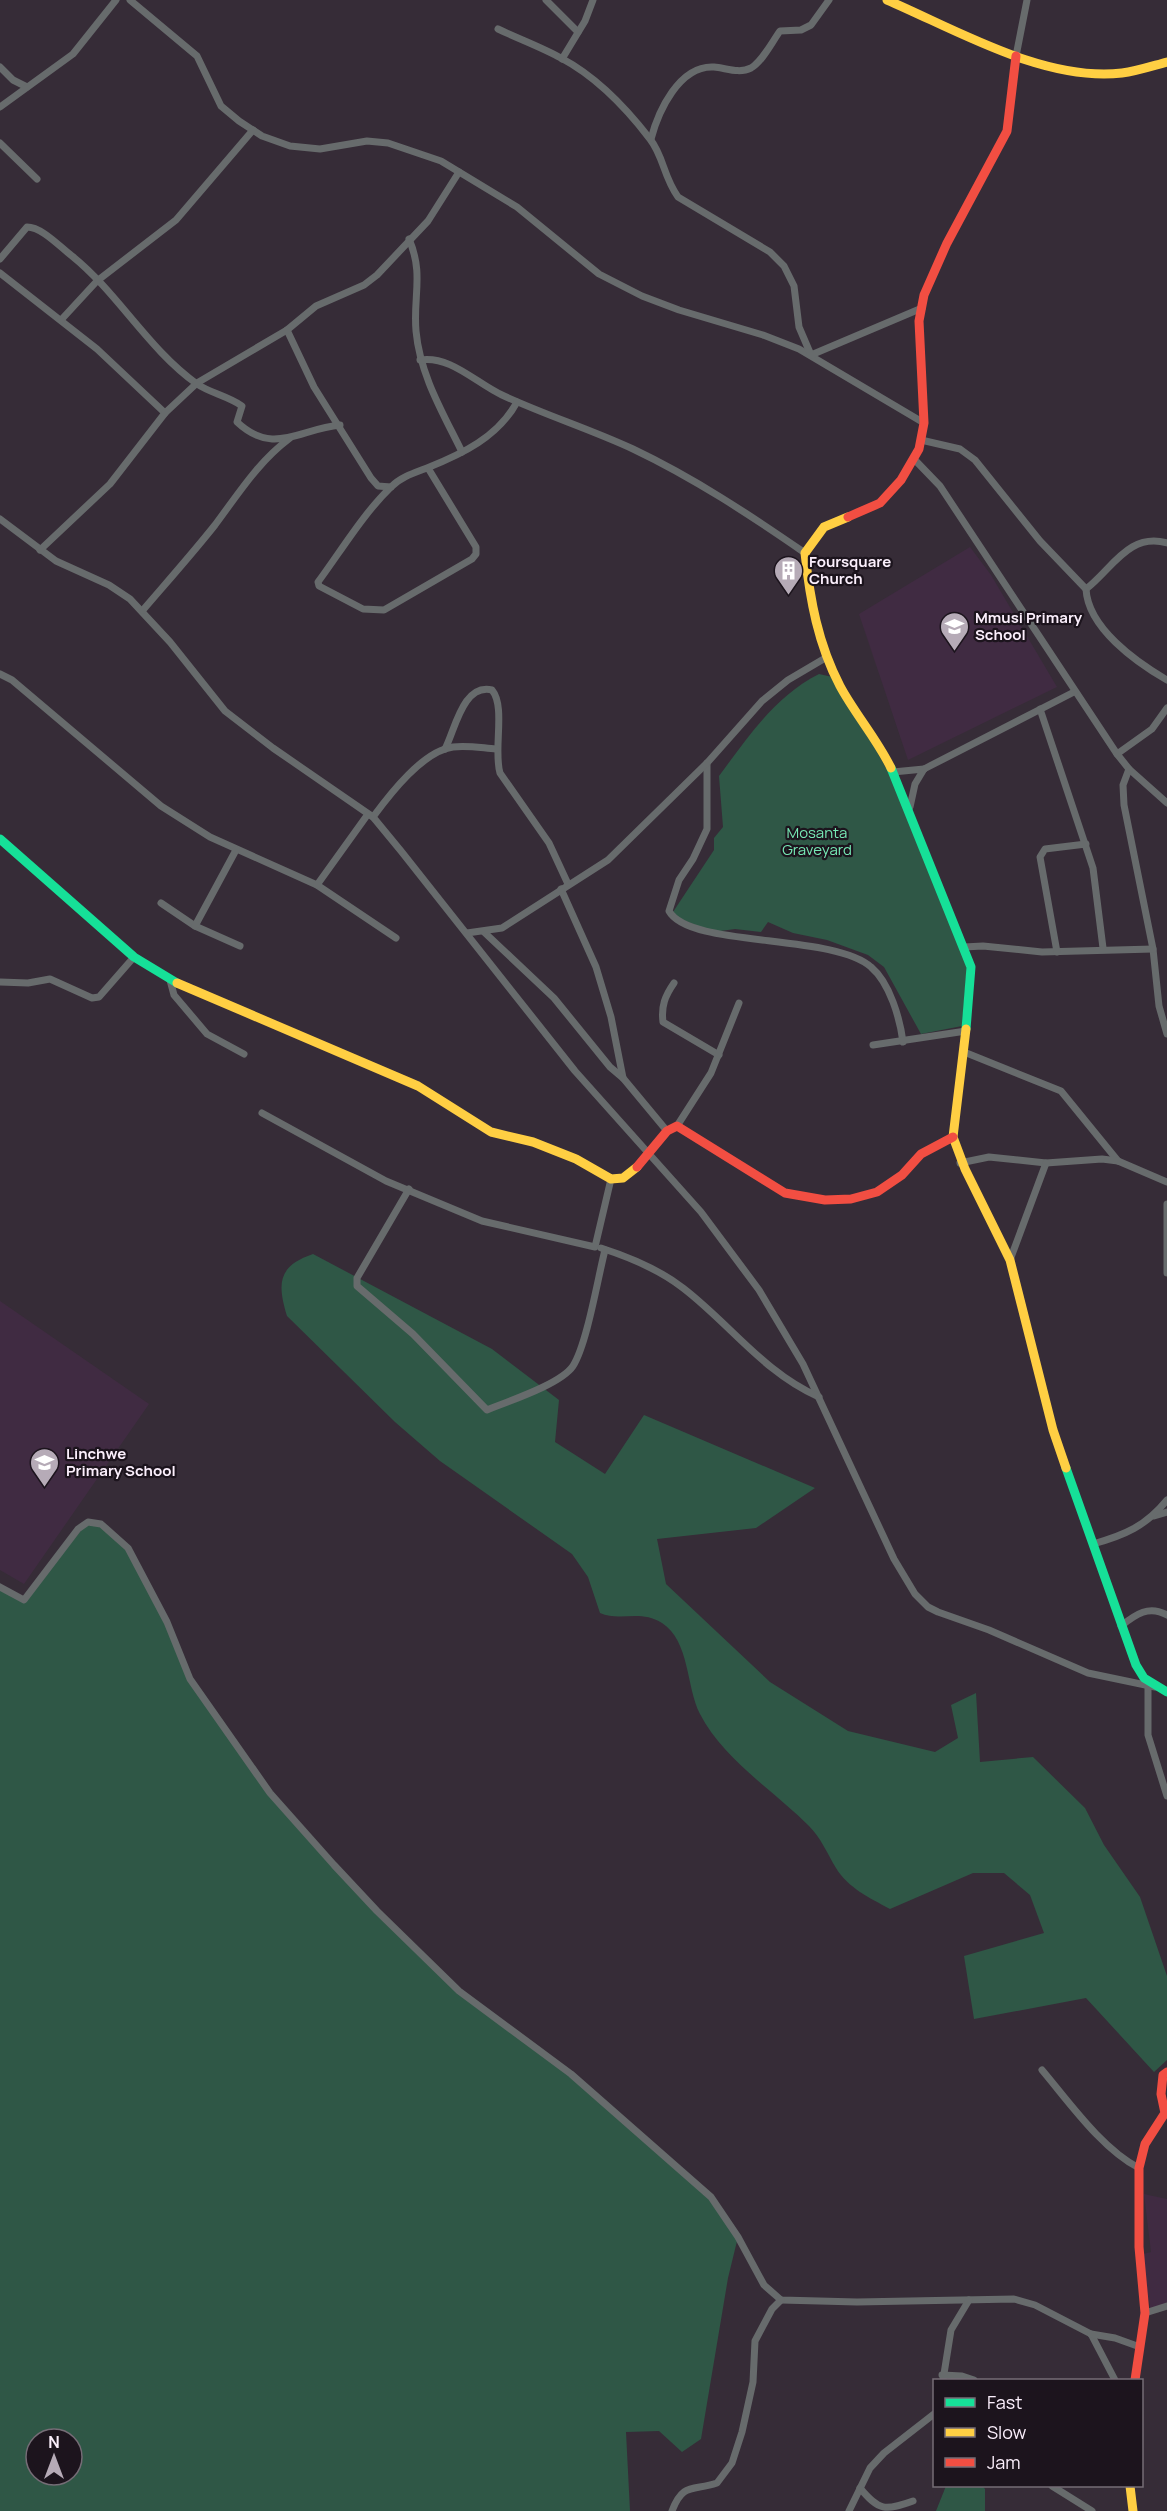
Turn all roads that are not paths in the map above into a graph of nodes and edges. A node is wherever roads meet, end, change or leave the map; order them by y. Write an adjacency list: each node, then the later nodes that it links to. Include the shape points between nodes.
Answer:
1 (116, 0): 14 (street, via 73,54)
2 (130, 0): 16 (street, via 197,56 222,106)
3 (546, 0): 9 (street)
4 (592, 0): 9 (street)
5 (829, 0): 17 (street, via 811,26 780,32 752,68 741,71 704,67 684,79 656,122)
6 (887, 0): 10 (street)
7 (1027, 0): 10 (street)
8 (498, 29): 11 (street)
9 (578, 32): 11 (street)
10 (1016, 56): 12 (street, via 1091,74 1122,73); 25 (street, via 1008,132 947,243)
11 (562, 59): 17 (street, via 605,91)
12 (1167, 62)
13 (0, 68): 14 (street)
14 (27, 87): 15 (street)
15 (0, 107)
16 (253, 130): 19 (street, via 290,146 320,149 367,141 388,143 441,161); 24 (street, via 176,220)
17 (651, 140): 28 (street, via 660,154 668,183 678,196 770,252 784,267 794,286 799,327)
18 (0, 143): 20 (street)
19 (459, 172): 21 (street, via 428,221); 28 (street, via 518,207 599,274 660,303 763,334)
20 (37, 179)
21 (409, 239): 27 (street, via 364,285 316,306); 29 (street, via 418,259 416,329)
22 (0, 259): 24 (street, via 30,226)
23 (1, 275): 26 (street)
24 (97, 281): 26 (street); 30 (street, via 141,331)
25 (922, 308): 28 (street); 33 (street, via 919,321)
26 (61, 320): 32 (street)
27 (287, 330): 30 (street); 34 (street, via 314,387)
28 (811, 355): 33 (street)
29 (420, 360): 31 (street, via 442,361); 37 (street)
30 (197, 384): 32 (street); 35 (street, via 242,406 237,422 252,435 262,439)
31 (517, 402): 37 (street, via 499,428); 44 (street, via 651,458 739,508)
32 (165, 413): 43 (street, via 110,484)
33 (924, 423): 36 (street)
34 (340, 425): 35 (street); 40 (street, via 371,478 378,486)
35 (290, 438): 46 (street, via 251,473 193,553)
36 (921, 440): 38 (street); 45 (street, via 960,449 975,460 1046,548)
37 (462, 452): 39 (street)
38 (914, 459): 44 (street, via 880,503 824,527); 50 (street, via 940,486)
39 (428, 468): 40 (street); 40 (street, via 476,547 476,554 393,606 372,610 346,602 318,582)
40 (391, 487)
41 (0, 519): 43 (street)
42 (1167, 543): 45 (street, via 1155,539 1131,546)
43 (40, 550): 46 (street, via 109,585)
44 (805, 553): 47 (street, via 811,605)
45 (1086, 589): 49 (street, via 1095,616 1124,651)
46 (143, 610): 62 (street, via 225,711)
47 (827, 657): 56 (street, via 762,701); 59 (street)
48 (0, 674): 65 (street, via 161,806)
49 (1167, 680)
50 (1074, 692): 52 (street); 55 (street)
51 (1167, 708): 55 (street, via 1152,729)
52 (1040, 709): 57 (street); 64 (street)
53 (446, 749): 54 (street); 54 (street, via 468,698 485,688 496,696); 62 (street, via 400,783)
54 (496, 749): 67 (street, via 500,773 549,843)
55 (1117, 754): 58 (street)
56 (707, 763): 67 (street, via 608,860); 85 (street, via 707,829 675,889 669,911 673,918 700,930 841,954 870,966 894,1007)
57 (924, 769): 59 (street); 61 (street, via 915,784)
58 (1129, 769): 60 (street); 76 (street, via 1123,785 1124,805)
59 (893, 772): 61 (street)
60 (1167, 803)
61 (909, 809): 74 (street)
62 (370, 816): 66 (street); 71 (street)
63 (2, 844): 78 (street)
64 (1086, 844): 75 (street, via 1097,890); 77 (street, via 1045,849 1040,857)
65 (236, 850): 66 (street); 69 (street)
66 (317, 885): 72 (street)
67 (564, 886): 70 (street, via 502,928); 90 (street, via 596,967)
68 (160, 903): 69 (street)
69 (195, 926): 73 (street)
70 (484, 932): 71 (street); 90 (street, via 554,998)
71 (467, 933): 95 (street, via 574,1071)
72 (396, 938)
73 (240, 946)
74 (964, 947): 77 (street); 83 (street, via 971,967)
75 (1103, 948): 76 (street); 77 (street)
76 (1153, 949): 84 (street, via 1159,1006)
77 (1058, 952)
78 (134, 957): 79 (street); 80 (street, via 99,997 92,998 50,979)
79 (170, 980): 88 (street, via 174,996 207,1034); 99 (street, via 418,1086 491,1132 533,1142 576,1159)
80 (0, 982)
81 (674, 983): 89 (street, via 665,996 663,1022)
82 (739, 1003): 89 (street)
83 (966, 1030): 85 (street); 87 (street)
84 (1167, 1034)
85 (903, 1042): 86 (street)
86 (873, 1045)
87 (964, 1052): 94 (street); 96 (street, via 1061,1091)
88 (243, 1054)
89 (719, 1055): 92 (street, via 708,1080)
90 (623, 1078): 93 (street)
91 (262, 1113): 101 (street, via 343,1159)
92 (677, 1126): 93 (street); 94 (street, via 785,1193 825,1200 877,1192 921,1154)
93 (667, 1131): 95 (street)
94 (953, 1137): 97 (street)
95 (650, 1155): 99 (street, via 623,1178); 107 (street, via 736,1256 788,1336)
96 (1118, 1161): 98 (street, via 1078,1159); 100 (street)
97 (960, 1163): 98 (street, via 989,1157); 105 (street)
98 (1046, 1163): 105 (street)
99 (611, 1179): 103 (street)
100 (1167, 1182)
101 (409, 1189): 103 (street, via 482,1221); 104 (street, via 357,1278 357,1286 413,1334 487,1410 545,1386 573,1367)
102 (1167, 1204): 106 (street)
103 (595, 1246): 104 (street)
104 (605, 1250): 107 (street, via 656,1271 684,1288 777,1374)
105 (1010, 1260): 111 (street, via 1053,1430)
106 (1167, 1273)
107 (819, 1397): 115 (street, via 894,1559 915,1594 928,1607 1088,1673)
108 (1167, 1500): 110 (street)
109 (1167, 1512): 110 (street)
110 (1154, 1516): 111 (street, via 1139,1528)
111 (1093, 1544): 114 (street)
112 (0, 1587): 121 (street, via 24,1600 78,1529 88,1522 101,1524 128,1548 167,1622 190,1679 270,1793 377,1911 459,1991 571,2074 711,2197 738,2236 764,2285)
113 (1167, 1615): 114 (street, via 1146,1611)
114 (1121, 1626): 115 (street, via 1136,1665)
115 (1152, 1686): 116 (street); 117 (street, via 1148,1735)
116 (1167, 1692)
117 (1167, 1797)
118 (1042, 2070): 120 (street, via 1117,2155)
119 (1167, 2072): 120 (street, via 1163,2075 1161,2094 1165,2113 1145,2144)
120 (1139, 2168): 124 (street, via 1139,2247)
121 (781, 2300): 122 (street); 136 (street, via 755,2341 753,2382 732,2463 717,2483 686,2489)
122 (969, 2300): 125 (street, via 1014,2299 1035,2305); 127 (street, via 951,2330)
123 (1167, 2306): 124 (street)
124 (1145, 2313): 126 (street)
125 (1091, 2334): 126 (street); 129 (street)
126 (1140, 2347): 130 (street)
127 (942, 2378): 128 (street)
128 (971, 2379)
129 (1114, 2379)
130 (1135, 2379)
131 (933, 2415): 134 (street, via 884,2453 870,2468)
132 (1054, 2487): 138 (street)
133 (1130, 2487): 139 (street)
134 (860, 2488): 135 (street, via 871,2503 884,2510); 137 (street)
135 (913, 2501)
136 (672, 2511)
137 (849, 2511)
138 (1092, 2511)
139 (1133, 2511)

